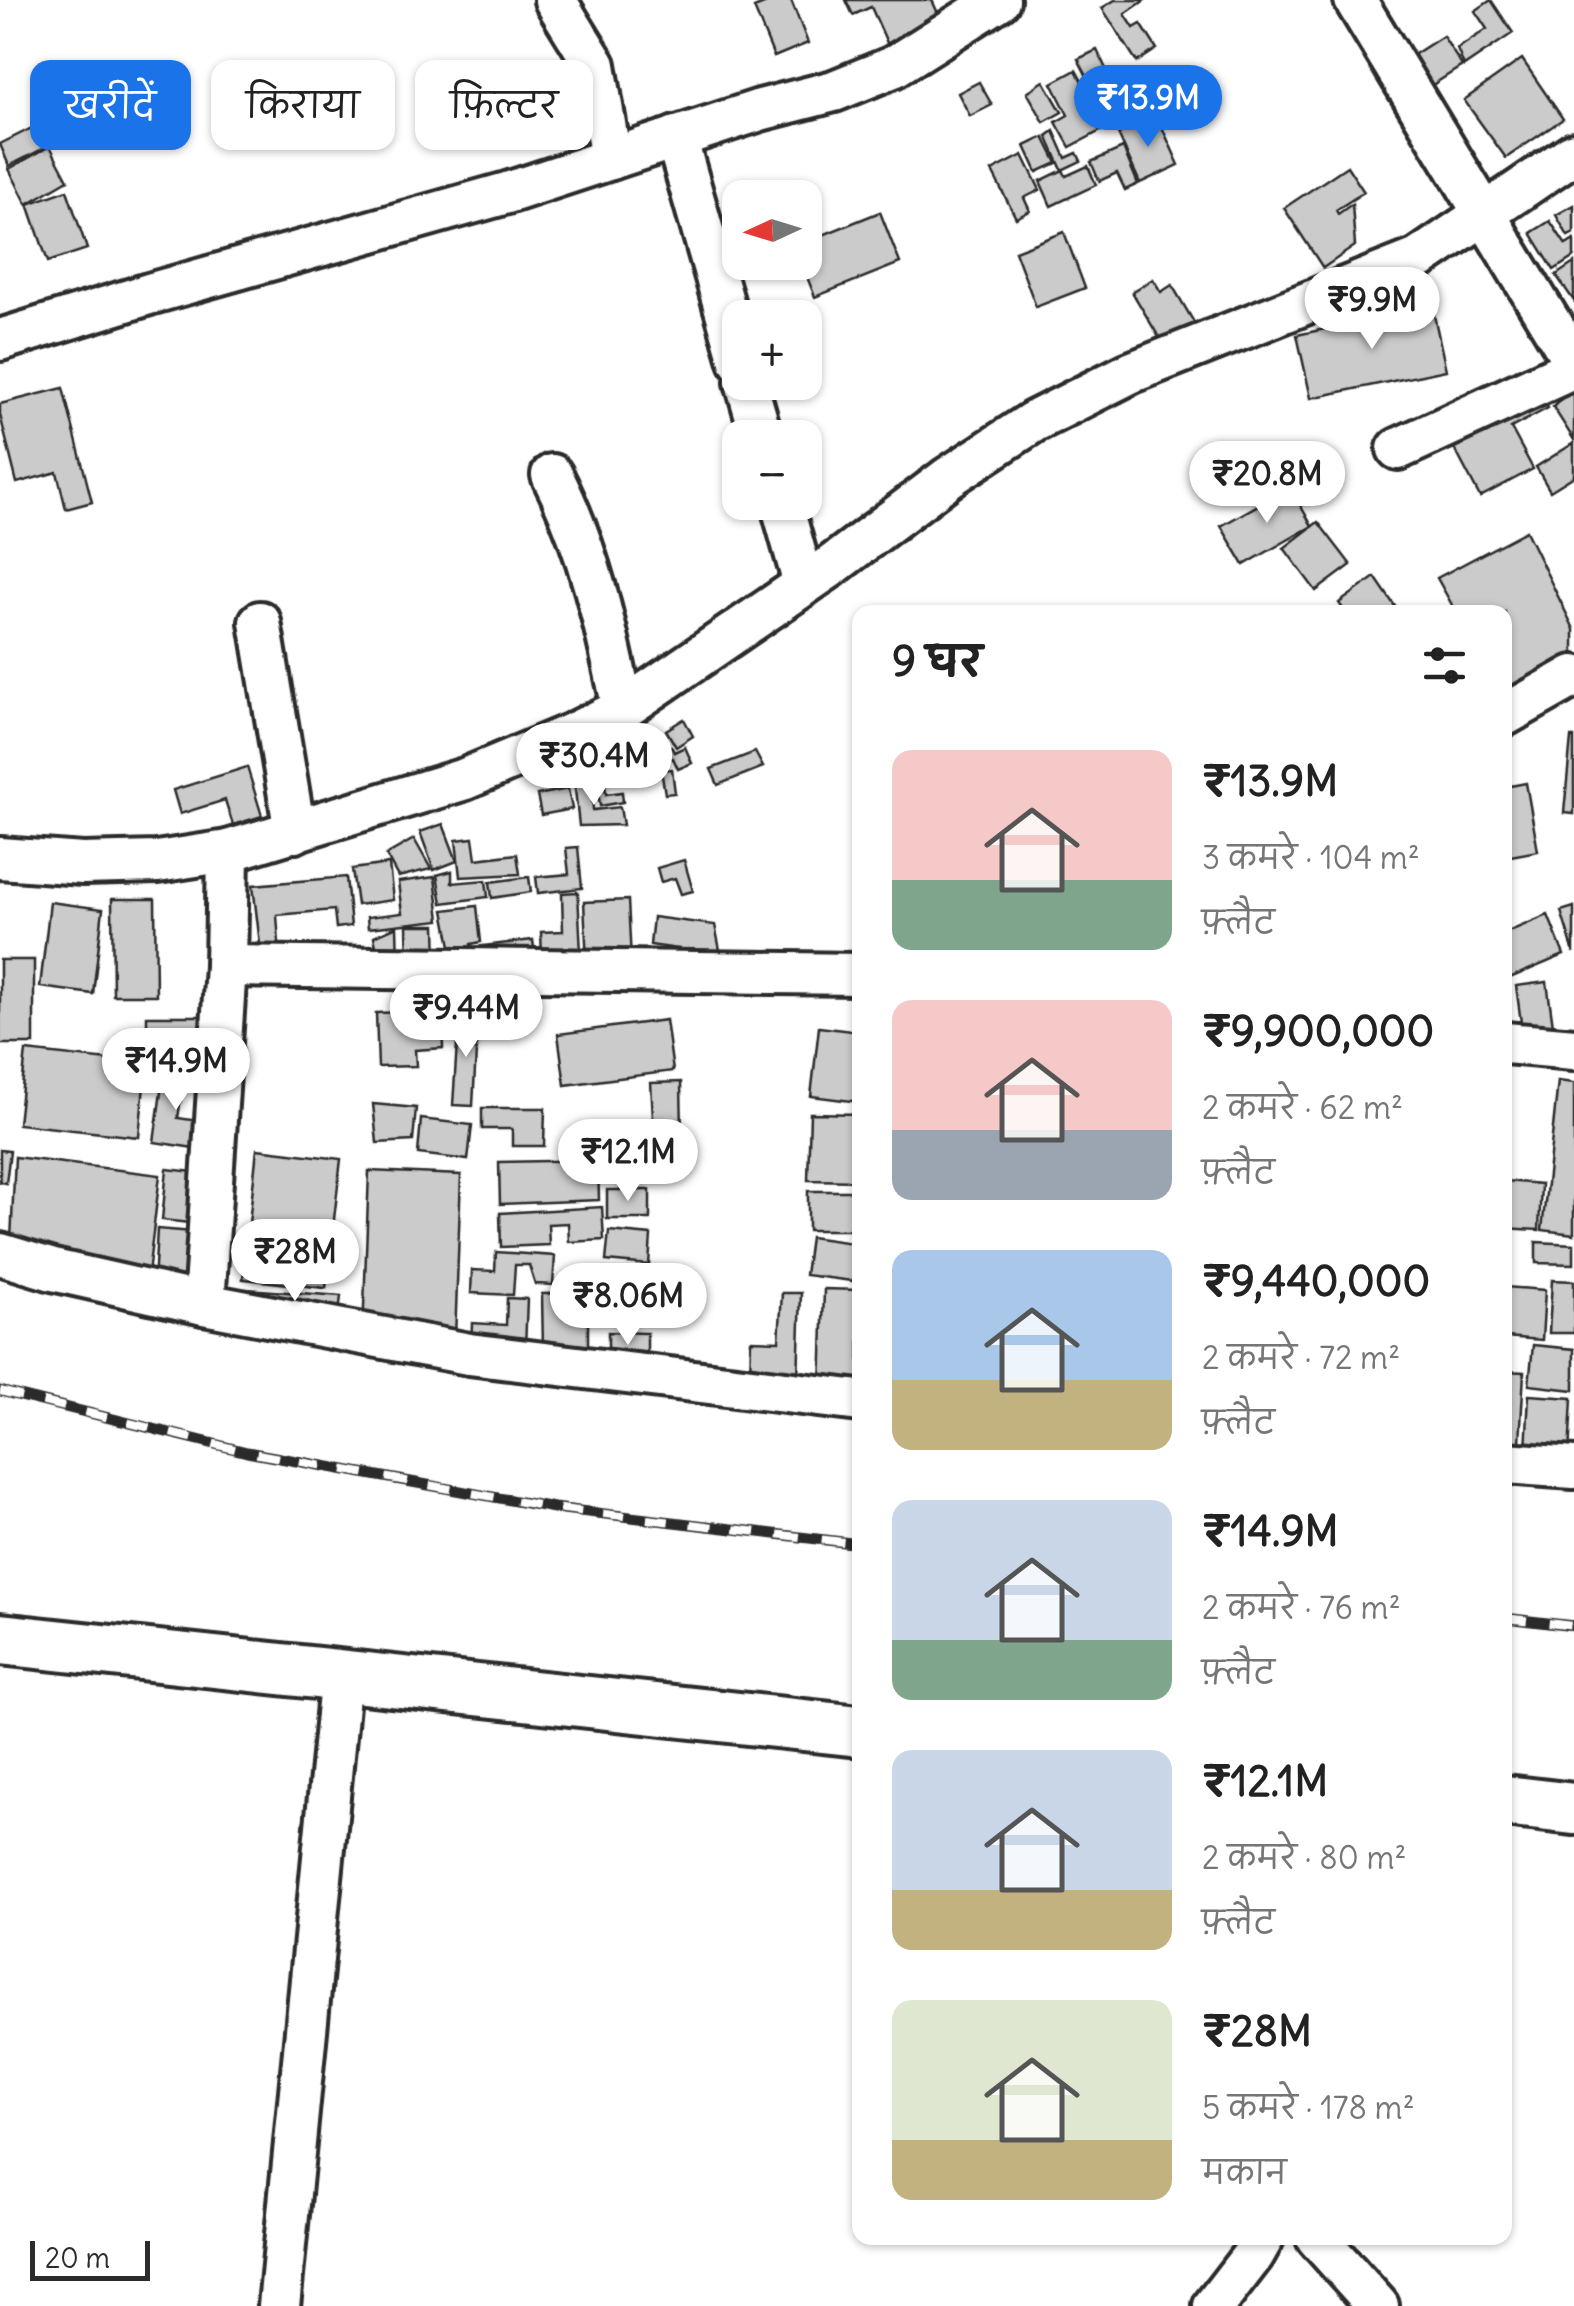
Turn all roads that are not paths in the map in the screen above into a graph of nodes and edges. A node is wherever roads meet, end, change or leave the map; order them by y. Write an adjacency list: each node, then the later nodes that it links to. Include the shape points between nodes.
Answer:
1 (555, 0): 6 (street, via 595,64)
2 (999, 0): 4 (street, via 893,67)
3 (1355, 0): 7 (street)
4 (676, 138): 6 (street); 8 (street)
5 (1574, 153): 7 (street)
6 (611, 159): 9 (street)
7 (1484, 212): 10 (street); 14 (street, via 1418,259 1130,373 1032,422)
8 (722, 300)
9 (0, 340)
10 (1574, 365): 11 (street)
11 (1398, 449)
12 (552, 476): 17 (street, via 589,562)
13 (785, 520): 14 (street)
14 (804, 584): 17 (street)
15 (260, 622): 19 (street)
16 (1574, 676): 18 (street)
17 (623, 710): 19 (street, via 464,780)
18 (1512, 711)
19 (296, 832): 20 (street)
20 (228, 851): 21 (street, via 158,862); 22 (street)
21 (0, 858)
22 (226, 966): 23 (street); 27 (street)
23 (852, 974)
24 (1512, 1044): 25 (street)
25 (1574, 1049)
26 (0, 1254): 27 (street)
27 (204, 1304): 28 (street, via 468,1354)
28 (852, 1400)
29 (1512, 1463): 30 (street)
30 (1574, 1468)
31 (0, 1638): 32 (street)
32 (341, 1674): 33 (street); 38 (street)
33 (852, 1729)
34 (1512, 1802): 35 (street)
35 (1574, 1809)
36 (1259, 2245): 39 (street)
37 (1323, 2245): 40 (street)
38 (279, 2306)
39 (1214, 2306)
40 (1378, 2306)

